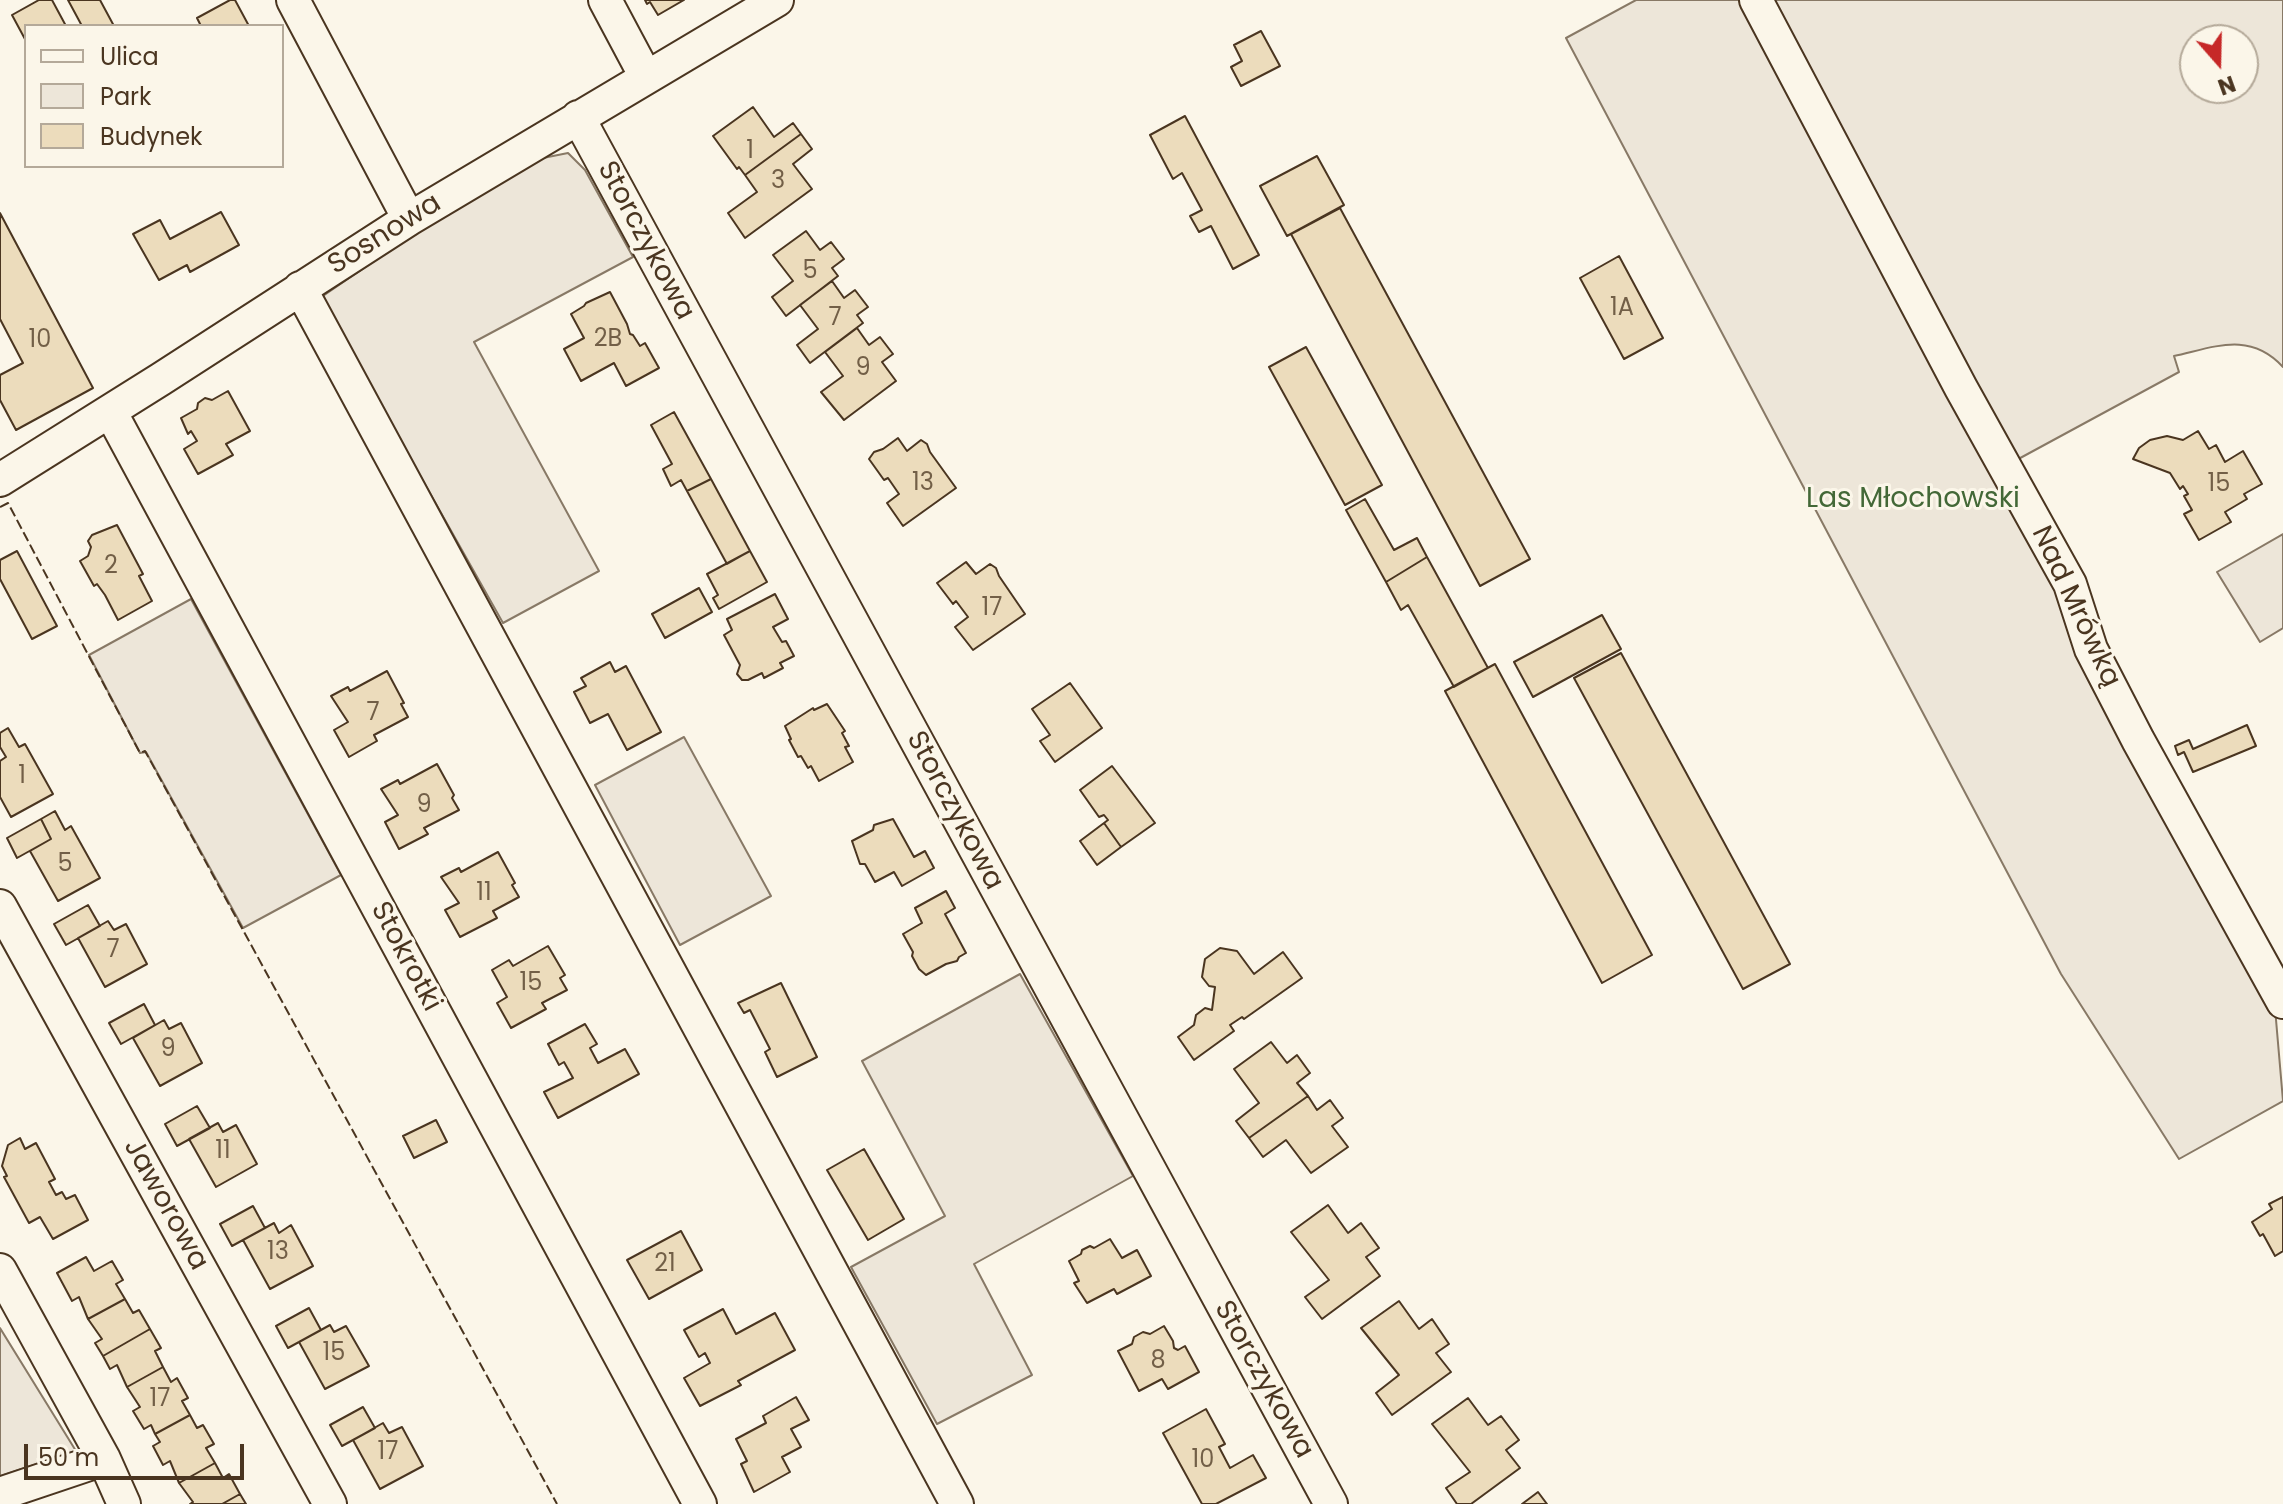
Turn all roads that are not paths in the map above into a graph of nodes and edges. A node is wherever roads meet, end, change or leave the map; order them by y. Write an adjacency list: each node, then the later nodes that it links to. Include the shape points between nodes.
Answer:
1 (293, 0): 7 (street)
2 (605, 0): 5 (street)
3 (777, 0): 5 (street, Sosnowa)
4 (1756, 0): 12 (street, Nad Mrówką, via 2070,584 2091,649 2138,740)
5 (646, 77): 6 (street, Sosnowa)
6 (578, 117): 7 (street, Sosnowa); 20 (street, Storczykowa)
7 (409, 219): 8 (street, Sosnowa)
8 (300, 288): 9 (street, Sosnowa); 19 (street)
9 (110, 411): 10 (street, Sosnowa); 18 (street, Stokrotki)
10 (0, 480)
11 (0, 906): 17 (street, Jaworowa)
12 (2283, 1002)
13 (0, 1270): 14 (street)
14 (104, 1459): 15 (street); 16 (street)
15 (0, 1494)
16 (124, 1504)
17 (330, 1504)
18 (700, 1504)
19 (957, 1504)
20 (1331, 1504)

